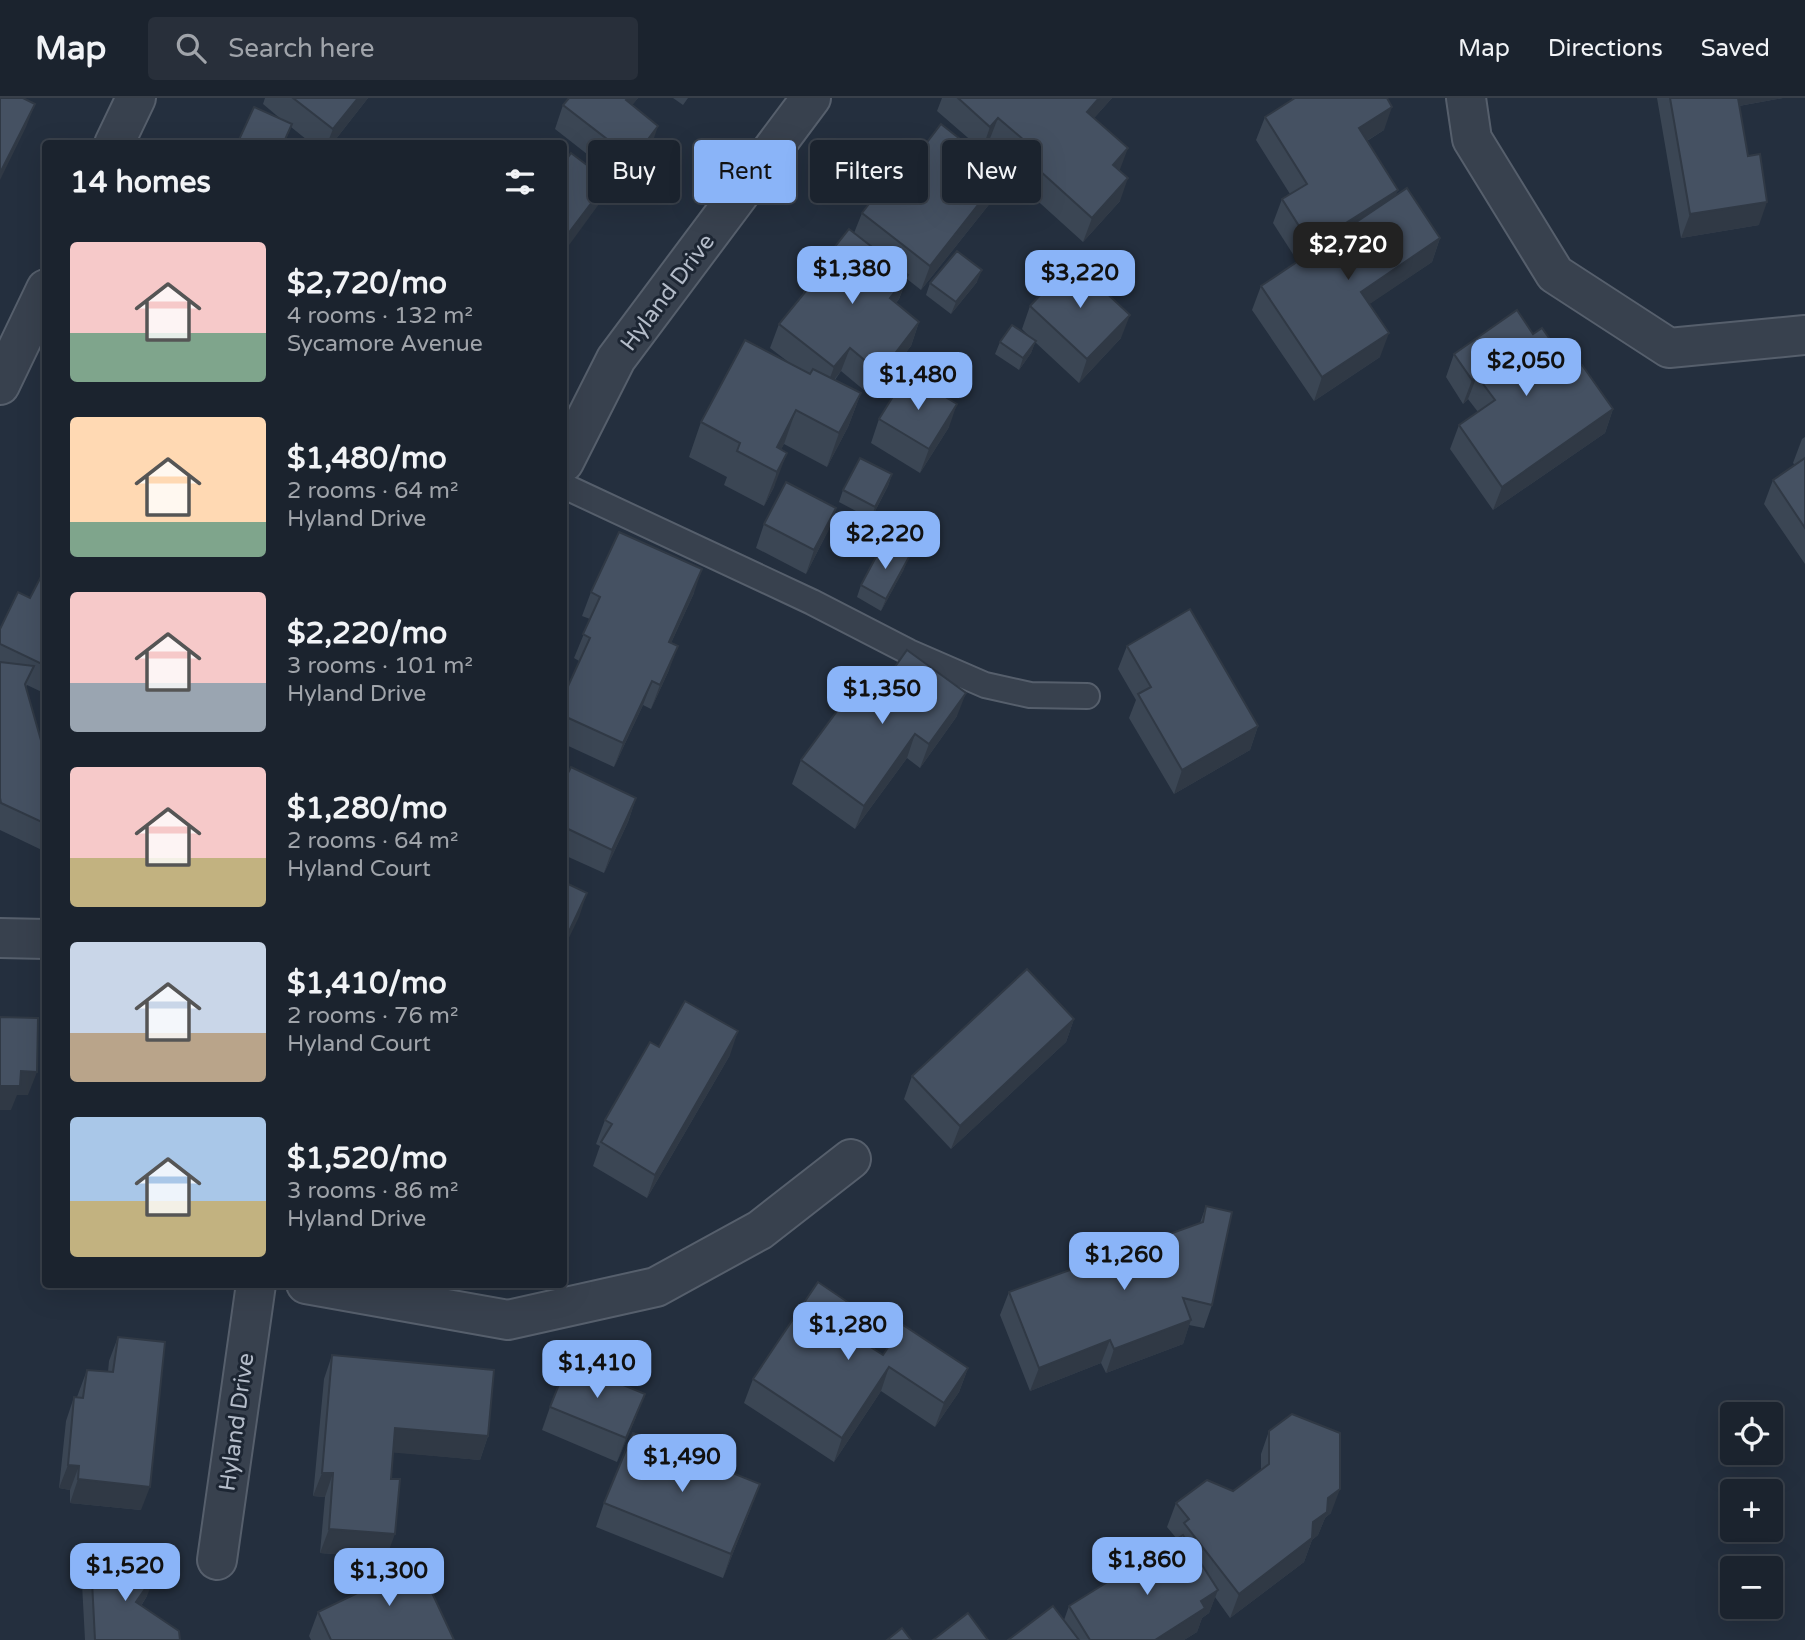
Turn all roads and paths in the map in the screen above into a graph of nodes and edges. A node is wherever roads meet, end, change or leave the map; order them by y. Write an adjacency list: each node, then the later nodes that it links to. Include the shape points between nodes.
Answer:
1 (136, 98): 4 (street)
2 (811, 98): 8 (street, Hyland Drive, via 616,359)
3 (1466, 98): 6 (street, via 1472,139 1555,274 1669,348)
4 (116, 140)
5 (42, 297): 7 (street)
6 (1805, 335)
7 (0, 385)
8 (567, 456)
9 (567, 487): 10 (lane, via 985,685 1030,695)
10 (1087, 696)
11 (0, 938): 12 (street)
12 (42, 939)
13 (851, 1159): 15 (street, via 760,1230 656,1287 508,1320)
14 (255, 1288): 16 (street, Hyland Drive)
15 (328, 1288)
16 (217, 1560)

